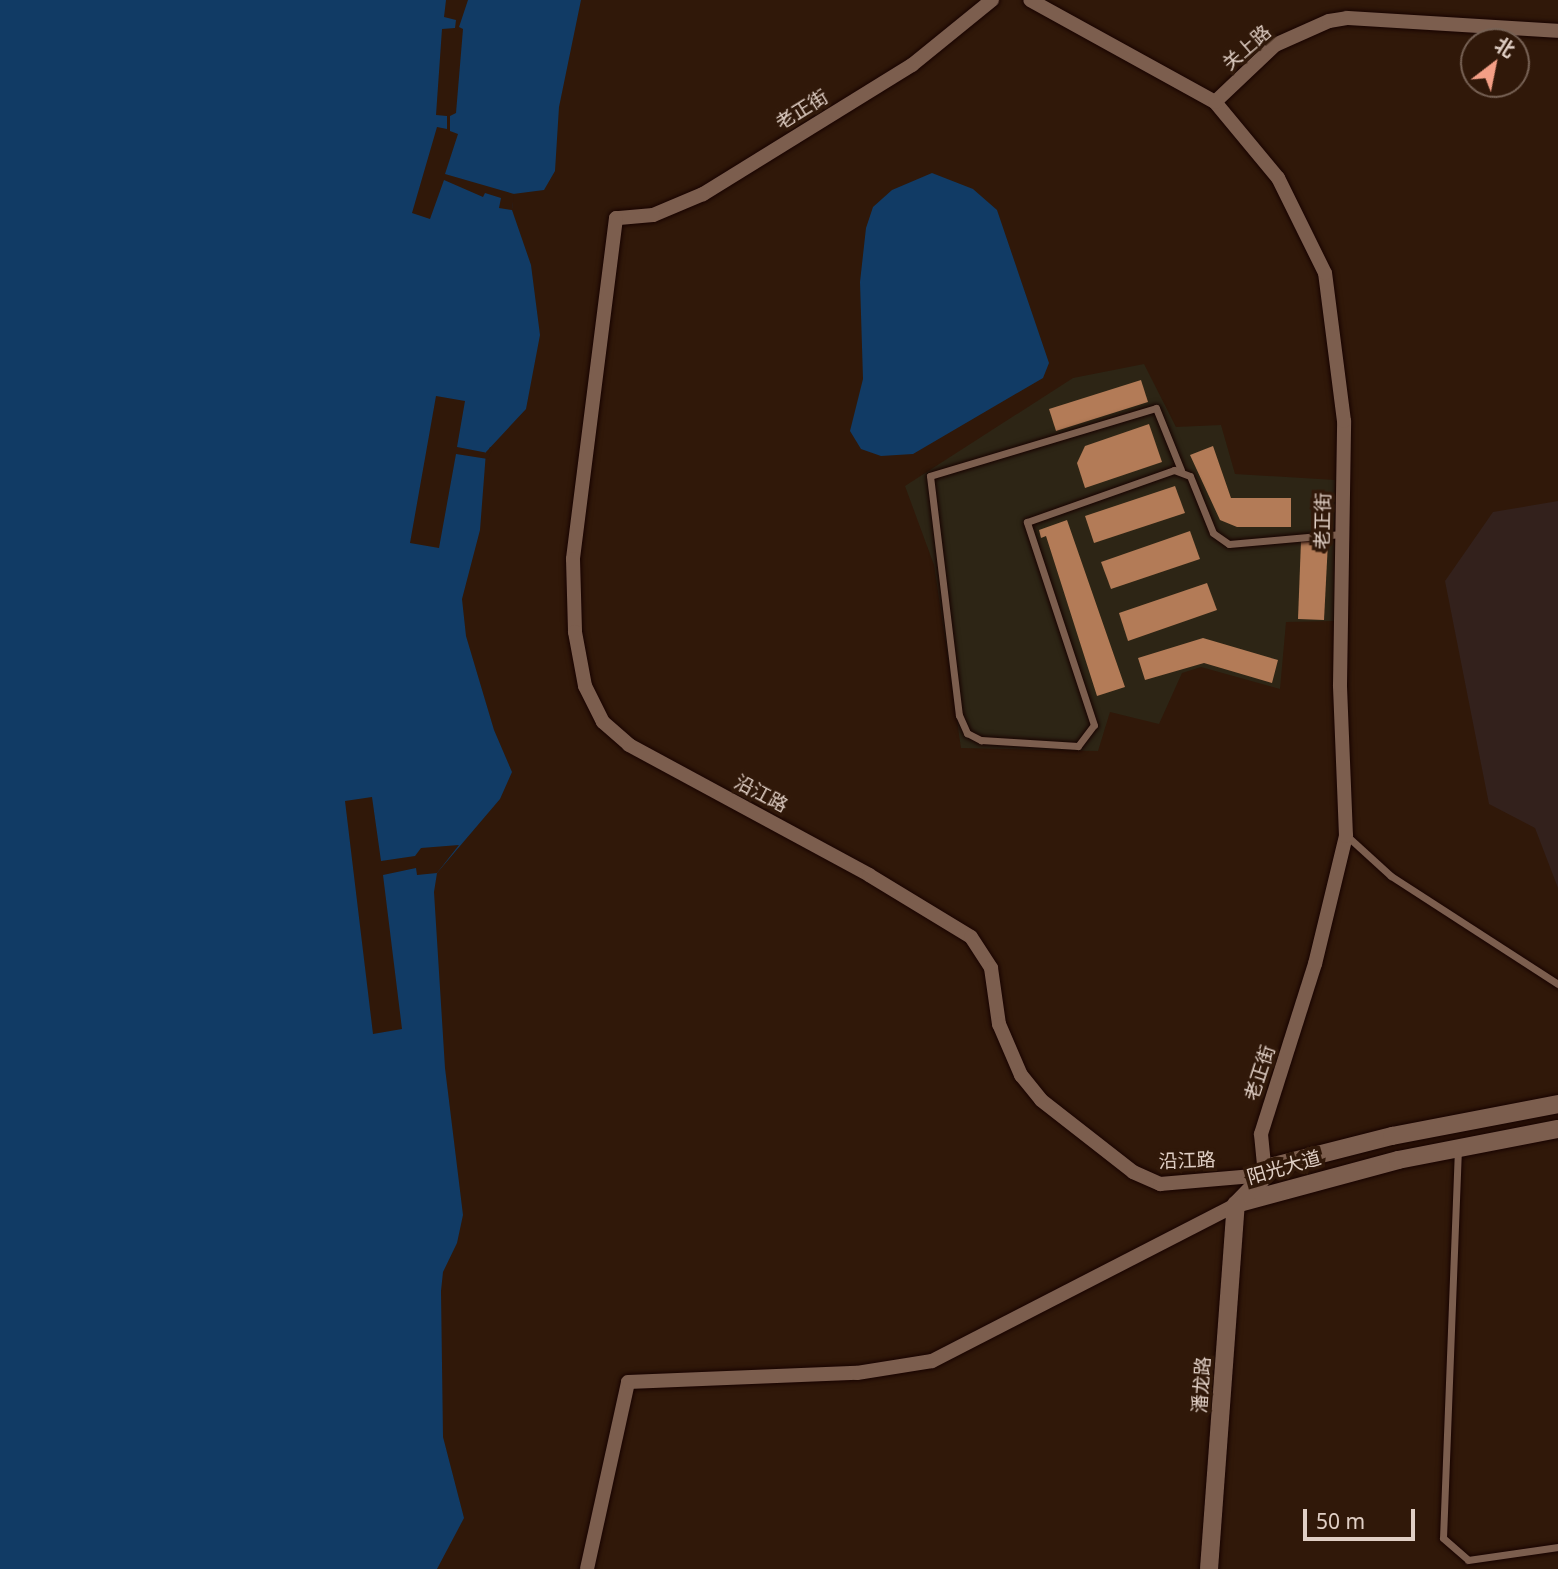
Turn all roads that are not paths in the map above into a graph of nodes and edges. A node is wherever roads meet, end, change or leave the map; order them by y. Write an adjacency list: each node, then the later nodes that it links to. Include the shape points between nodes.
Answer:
1 (992, 0): 5 (street, 老正街, via 912,65 703,194 653,215)
2 (1030, 0): 4 (street, 老正街)
3 (1558, 31): 4 (street, 关上路, via 1348,18 1329,21 1275,45)
4 (1215, 102): 7 (street, 老正街, via 1278,178 1325,273 1344,421)
5 (616, 218): 13 (street, 沿江路, via 572,584 579,659 595,711 629,745 869,874 971,937 991,968 999,1024 1021,1075 1041,1100 1133,1172 1160,1184)
6 (1181, 470): 6 (lane, via 1027,522 1094,718 1088,738 1078,746 981,740 967,733 959,715 930,477 1156,408); 7 (lane, via 1191,476 1213,533 1229,544)
7 (1342, 534): 8 (street, 老正街, via 1340,685)
8 (1346, 836): 9 (lane, via 1391,876); 13 (street, 老正街, via 1315,964 1261,1135)
9 (1558, 984)
10 (1558, 1104): 13 (street, 阳光大道, via 1345,1147 1274,1166)
11 (1558, 1129): 12 (street, 阳光大道)
12 (1458, 1148): 14 (street, 阳光大道, via 1339,1174); 15 (lane, via 1443,1538 1468,1560)
13 (1265, 1175): 14 (street, 阳光大道)
14 (1236, 1205): 16 (street, via 932,1361 857,1373 628,1382); 17 (street, 潘龙路)
15 (1558, 1547)
16 (587, 1569)
17 (1209, 1569)

